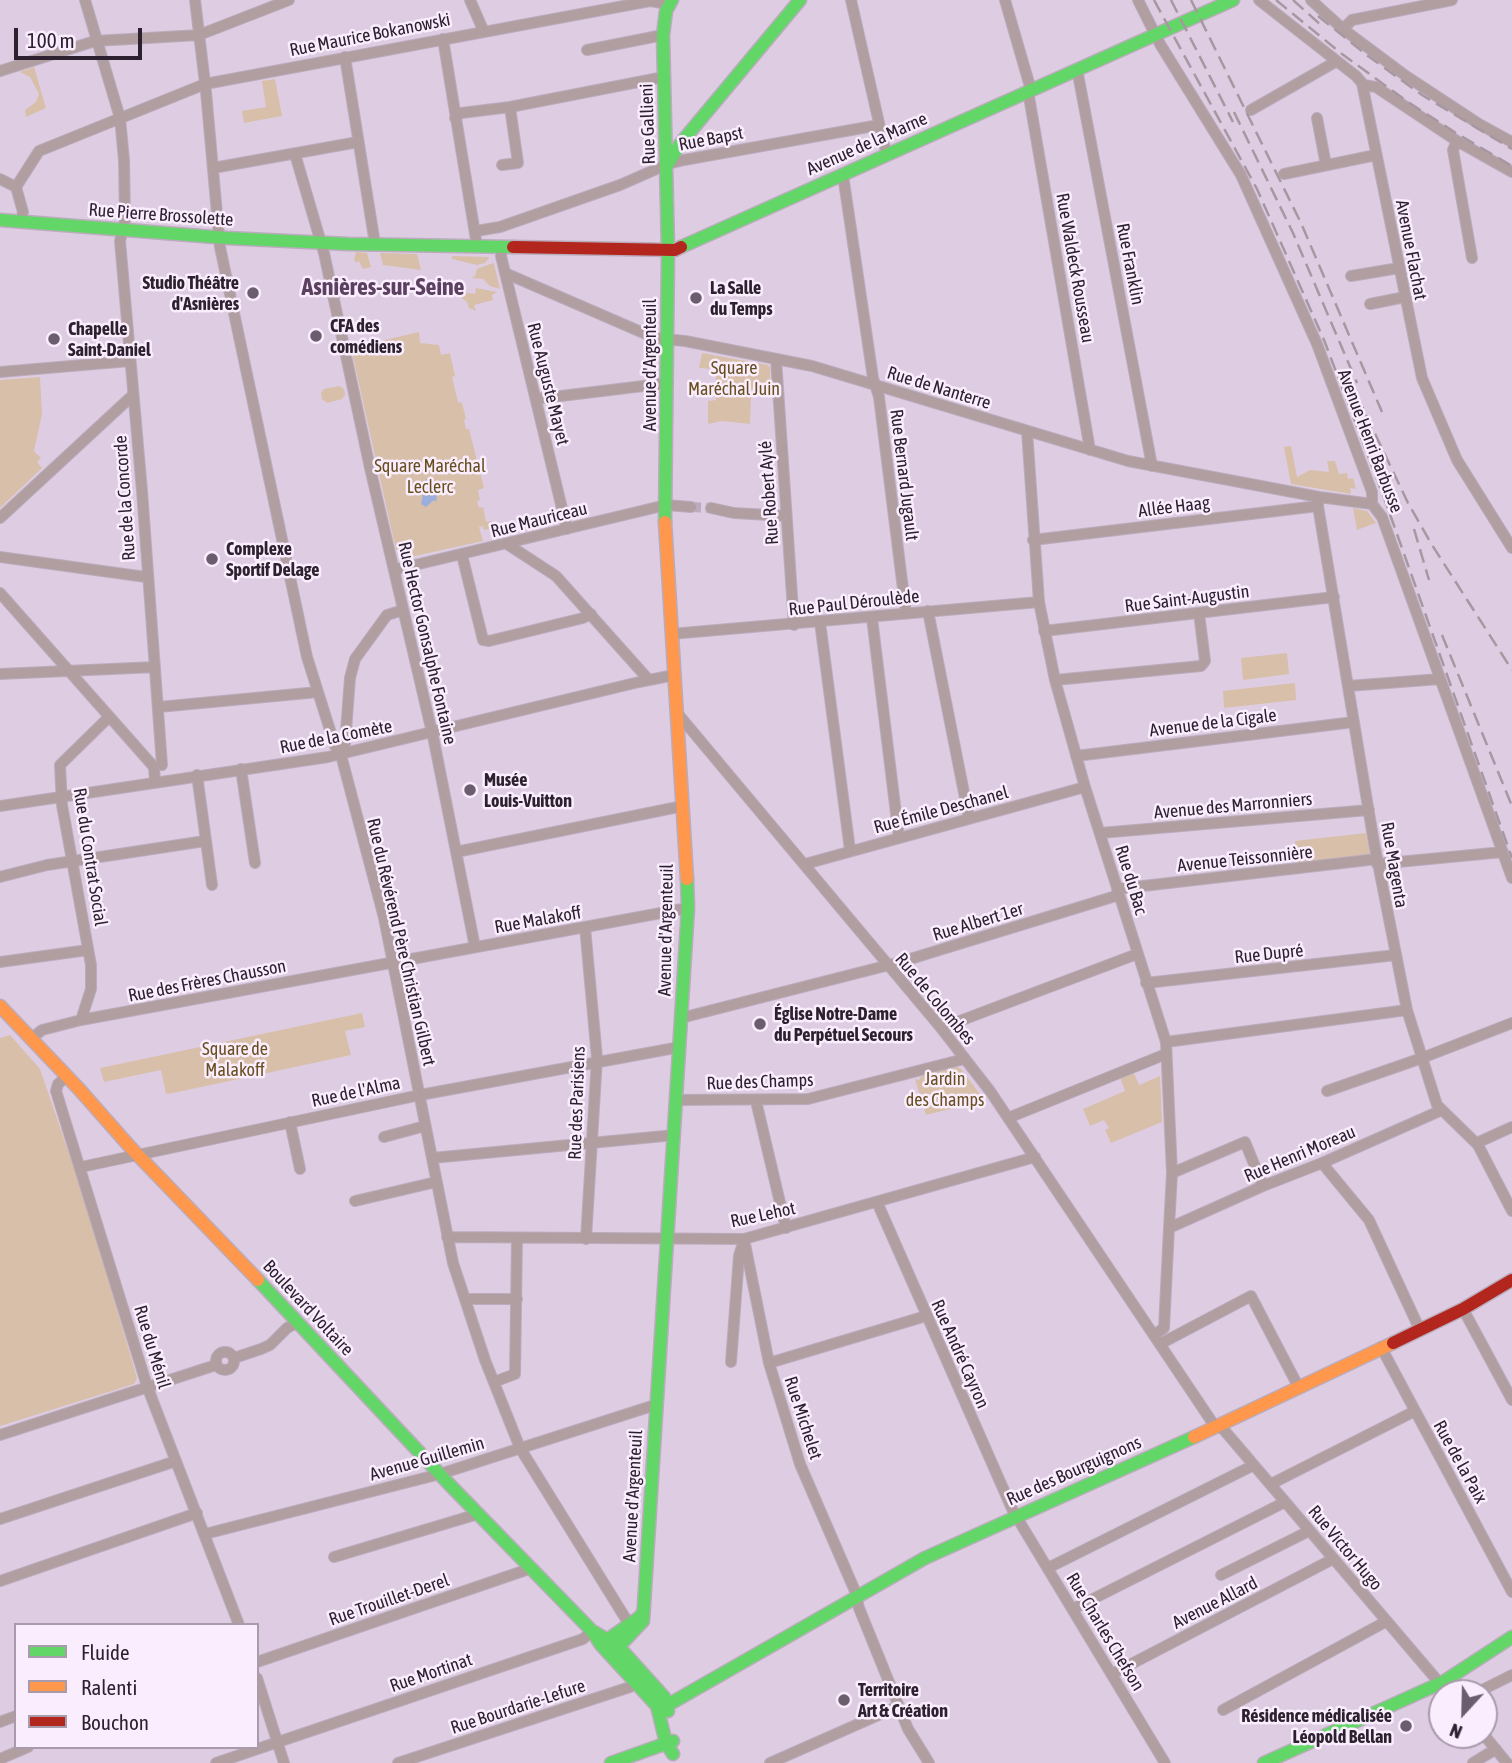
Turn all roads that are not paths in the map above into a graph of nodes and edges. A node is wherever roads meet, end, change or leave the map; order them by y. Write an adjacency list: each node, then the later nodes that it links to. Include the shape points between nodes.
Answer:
1 (85, 0): 20 (street, Rue de la Concorde)
2 (195, 0): 16 (street, Rue du Révérend Père Christian Gilbert)
3 (289, 0): 16 (street)
4 (470, 0): 15 (street)
5 (800, 0): 42 (main road)
6 (851, 0): 35 (street)
7 (1005, 0): 29 (street, Rue Waldeck Rousseau)
8 (1138, 0): 18 (street, Avenue Henri Barbusse)
9 (1233, 0): 18 (main road, Avenue de la Marne)
10 (1259, 0): 23 (street)
11 (1311, 0): 14 (street)
12 (1452, 0): 14 (street, via 1352,20)
13 (668, 1): 15 (street, Rue Maurice Bokanowski); 17 (main road, Rue Gallieni)
14 (1343, 29): 38 (street, via 1435,96)
15 (484, 32): 19 (street, Rue Maurice Bokanowski)
16 (199, 35): 20 (street); 27 (street, Rue du Révérend Père Christian Gilbert)
17 (663, 35): 21 (street); 26 (main road, Rue Gallieni)
18 (1156, 35): 24 (main road, Avenue de la Marne); 79 (street, Avenue Henri Barbusse, via 1241,175 1279,254 1317,344)
19 (443, 39): 22 (street, Rue Maurice Bokanowski); 32 (street)
20 (98, 40): 25 (street); 34 (street, Rue de la Concorde)
21 (587, 50)
22 (345, 57): 27 (street, Rue Maurice Bokanowski); 37 (street)
23 (1336, 61): 28 (street); 31 (street)
24 (1077, 69): 29 (main road, Avenue de la Marne); 77 (street, Rue Franklin)
25 (0, 71)
26 (664, 77): 30 (street); 42 (main road, Rue Gallieni)
27 (205, 84): 34 (street, Rue Maurice Bokanowski); 45 (street, Rue du Révérend Père Christian Gilbert)
28 (1363, 85): 36 (street, via 1376,87); 41 (street, Avenue Flachat)
29 (1030, 90): 40 (main road, Avenue de la Marne); 76 (street, Rue Waldeck Rousseau)
30 (510, 107): 32 (street, via 461,113); 43 (street, via 518,163)
31 (1251, 110)
32 (455, 118): 54 (street)
33 (1317, 118): 44 (street)
34 (116, 119): 50 (street, Rue Maurice Bokanowski, via 39,151); 53 (street, Rue de la Concorde, via 124,160)
35 (879, 125): 40 (street); 42 (street, Rue Bapst)
36 (1457, 141): 46 (street); 61 (street, via 1453,150)
37 (358, 142): 39 (street); 57 (street)
38 (1512, 142)
39 (295, 154): 45 (street); 56 (street, Rue Hector Gonsalphe Fontaine)
40 (888, 155): 48 (main road, Avenue de la Marne)
41 (1376, 155): 44 (street); 62 (street, Avenue Flachat)
42 (668, 164): 54 (street, Rue Bapst, via 500,227); 60 (main road, Rue Gallieni)
43 (502, 165)
44 (1326, 165): 47 (street)
45 (213, 168): 55 (street, Rue du Révérend Père Christian Gilbert)
46 (1512, 172)
47 (1284, 174)
48 (843, 175): 60 (main road, Avenue de la Marne); 72 (street, Rue Bernard Jugault)
49 (0, 179): 50 (street)
50 (16, 187): 52 (street)
51 (0, 220): 52 (main road, Rue Pierre Brossolette)
52 (21, 222): 53 (main road, Rue Pierre Brossolette)
53 (122, 229): 55 (main road, Rue Pierre Brossolette); 69 (street, Rue de la Concorde)
54 (476, 231): 58 (street)
55 (219, 237): 56 (main road, Rue Pierre Brossolette); 115 (street, Rue du Révérend Père Christian Gilbert)
56 (320, 242): 57 (main road, Rue Pierre Brossolette); 92 (street, Rue Hector Gonsalphe Fontaine)
57 (374, 244): 58 (main road, Avenue de la Marne)
58 (477, 246): 59 (main road, Avenue de la Marne)
59 (502, 246): 60 (main road, Avenue de la Marne); 63 (street, Rue Auguste Mayet)
60 (668, 250): 67 (main road, Avenue d'Argenteuil)
61 (1472, 258)
62 (1399, 268): 64 (street); 65 (street, Avenue Flachat)
63 (505, 273): 67 (street, Rue de Nanterre, via 655,338); 74 (street, Rue Auguste Mayet)
64 (1351, 276)
65 (1405, 297): 66 (street); 86 (street, Avenue Flachat, via 1422,378 1457,460)
66 (1370, 304)
67 (668, 339): 68 (street, Rue de Nanterre); 71 (main road, Avenue d'Argenteuil)
68 (776, 359): 72 (street, Rue de Nanterre); 83 (street, Rue Robert Aylé)
69 (130, 361): 70 (street); 73 (street, Rue de la Concorde)
70 (0, 372)
71 (668, 383): 74 (street); 80 (main road, Avenue d'Argenteuil)
72 (876, 386): 75 (street, Rue de Nanterre); 99 (street, Rue Bernard Jugault)
73 (133, 395): 84 (street); 93 (street, Rue de la Concorde)
74 (536, 399): 85 (street, Rue Auguste Mayet)
75 (1027, 431): 76 (street, Rue de Nanterre); 87 (street, Rue du Bac)
76 (1090, 450): 77 (street, Rue de Nanterre)
77 (1152, 466): 78 (street, Rue de Nanterre)
78 (1319, 501): 79 (street, Rue de Nanterre); 87 (street, Allée Haag); 95 (street, Rue Magenta)
79 (1373, 504): 112 (street, Avenue Henri Barbusse, via 1382,517)
80 (666, 505): 81 (street, Rue Mauriceau); 85 (street, Rue Mauriceau); 106 (main road, Avenue d'Argenteuil)
81 (691, 507)
82 (711, 508): 83 (street)
83 (786, 516): 104 (street, Rue Robert Aylé)
84 (0, 518)
85 (567, 529): 88 (street, Rue Mauriceau)
86 (1508, 537): 89 (street, Avenue Flachat)
87 (1033, 540): 96 (street, Rue du Bac)
88 (507, 544): 90 (street, Rue Mauriceau); 101 (street, via 556,576)
89 (1512, 548)
90 (461, 555): 92 (street, Rue Mauriceau); 101 (street, via 483,640)
91 (0, 556): 93 (street)
92 (394, 570): 97 (street, Rue Hector Gonsalphe Fontaine)
93 (146, 577): 107 (street, Rue de la Concorde)
94 (0, 593): 108 (street)
95 (1334, 597): 100 (street, Rue Saint-Augustin); 114 (street, Rue Magenta)
96 (1039, 601): 98 (street, Rue Paul Déroulède); 105 (street, Rue du Bac)
97 (402, 610): 120 (street, Rue Hector Gonsalphe Fontaine); 121 (street, via 387,615 355,659)
98 (928, 611): 99 (street, Rue Paul Déroulède); 132 (street)
99 (906, 613): 102 (street, Rue Paul Déroulède)
100 (1199, 613): 105 (street, Rue Saint-Augustin); 113 (street, via 1205,661 1200,666)
101 (591, 614): 111 (street)
102 (872, 618): 103 (street, Rue Paul Déroulède); 134 (street)
103 (820, 622): 104 (street, Rue Paul Déroulède); 136 (street)
104 (794, 625): 106 (street, Rue Paul Déroulède)
105 (1044, 631): 113 (street, Rue du Bac)
106 (671, 634): 110 (main road, Avenue d'Argenteuil)
107 (155, 667): 108 (street); 116 (street, Rue de la Concorde)
108 (69, 671): 109 (street); 118 (street)
109 (0, 674)
110 (674, 675): 111 (street, Rue de la Comète); 117 (main road, Avenue d'Argenteuil)
111 (648, 679): 120 (street, Rue de la Comète)
112 (1440, 679): 114 (street); 138 (street, Avenue Henri Barbusse)
113 (1055, 680): 122 (street, Rue du Bac)
114 (1348, 686): 119 (street, Rue Magenta)
115 (318, 692): 116 (street); 121 (street, Rue du Révérend Père Christian Gilbert)
116 (159, 707): 123 (street, Rue de la Concorde)
117 (677, 713): 130 (main road, Avenue d'Argenteuil); 142 (street, Rue de Colombes)
118 (109, 717): 123 (street); 128 (street, Rue du Contrat Social, via 60,764)
119 (1354, 722): 122 (street, Avenue de la Cigale); 131 (street, Rue Magenta)
120 (432, 733): 121 (street, Rue de la Comète); 137 (street, Rue Hector Gonsalphe Fontaine)
121 (341, 755): 124 (street, Rue de la Comète); 154 (street, Rue du Révérend Père Christian Gilbert)
122 (1076, 756): 127 (street, Rue du Bac)
123 (158, 766): 126 (street, Rue de la Concorde)
124 (241, 769): 125 (street, Rue de la Comète); 141 (street)
125 (197, 775): 126 (street, Rue de la Comète); 135 (street)
126 (161, 781): 128 (street, Rue de la Comète)
127 (1085, 787): 132 (street, Rue Émile Deschanel); 133 (street, Rue du Bac)
128 (63, 796): 129 (street, Rue de la Comète); 139 (street, Rue du Contrat Social)
129 (0, 806)
130 (683, 806): 137 (street); 147 (main road, Avenue d'Argenteuil)
131 (1369, 810): 133 (street, Avenue des Marronniers); 140 (street, Rue Magenta)
132 (969, 818): 134 (street, Rue Émile Deschanel)
133 (1100, 834): 146 (street, Rue du Bac)
134 (899, 838): 136 (street, Rue Émile Deschanel)
135 (205, 841): 139 (street); 145 (street)
136 (850, 850): 142 (street, Rue Émile Deschanel)
137 (456, 852): 149 (street, Rue Hector Gonsalphe Fontaine)
138 (1503, 852): 140 (street, Avenue Teissonnière); 144 (street, Avenue Henri Barbusse)
139 (72, 862): 143 (street); 150 (street, Rue du Contrat Social)
140 (1377, 862): 146 (street, Avenue Teissonnière); 152 (street, Rue Magenta)
141 (255, 863)
142 (805, 864): 155 (street, Rue de Colombes)
143 (0, 877)
144 (1512, 878)
145 (212, 885)
146 (1118, 892): 151 (street, Rue du Bac); 155 (street, Rue Albert 1er)
147 (688, 908): 148 (street, Rue Malakoff); 159 (main road, Avenue d'Argenteuil)
148 (585, 927): 149 (street, Rue Malakoff); 169 (street, Rue des Parisiens)
149 (475, 947): 154 (street, Rue Malakoff)
150 (88, 950): 153 (street); 160 (street, Rue du Contrat Social, via 91,989)
151 (1137, 954): 156 (street, Rue du Bac); 162 (street)
152 (1396, 955): 156 (street, Rue Dupré); 158 (street, Rue Magenta)
153 (0, 961)
154 (393, 962): 160 (street, Rue des Frères Chausson); 172 (street, Rue du Révérend Père Christian Gilbert)
155 (887, 965): 159 (street, Rue Albert 1er); 162 (street, Rue de Colombes)
156 (1146, 983): 164 (street, Rue du Bac)
157 (0, 1006): 163 (main road, Boulevard Voltaire)
158 (1407, 1010): 164 (street); 168 (street, Rue Magenta)
159 (681, 1018): 165 (main road, Avenue d'Argenteuil)
160 (81, 1020): 163 (street, Rue des Frères Chausson, via 42,1030)
161 (1512, 1023): 168 (street)
162 (941, 1028): 167 (street, Rue de Colombes)
163 (31, 1039): 170 (main road, Boulevard Voltaire)
164 (1166, 1042): 166 (street, Rue du Bac)
165 (680, 1047): 169 (street, Rue de l'Alma); 173 (main road, Avenue d'Argenteuil)
166 (1166, 1054): 176 (street); 190 (street, Rue du Bac)
167 (964, 1059): 174 (street, Rue des Champs, via 808,1099); 176 (street, Rue de Colombes)
168 (1422, 1059): 171 (street); 175 (street, Rue Magenta)
169 (596, 1063): 172 (street, Rue de l'Alma); 182 (street, Rue des Parisiens)
170 (67, 1076): 184 (main road, Boulevard Voltaire); 188 (street, Rue du Ménil, via 56,1091)
171 (1327, 1091)
172 (420, 1095): 177 (street, Rue de l'Alma); 178 (street, Rue du Révérend Père Christian Gilbert)
173 (677, 1100): 174 (street, Rue des Champs); 180 (main road, Avenue d'Argenteuil)
174 (756, 1101): 196 (street)
175 (1442, 1110): 183 (street, Rue Magenta); 187 (street, Rue Henri Moreau)
176 (1009, 1118): 185 (street, Rue de Colombes)
177 (290, 1122): 184 (street, Rue de l'Alma); 189 (street)
178 (425, 1126): 181 (street); 186 (street, Rue du Révérend Père Christian Gilbert)
179 (1512, 1127): 183 (street)
180 (675, 1135): 182 (street); 201 (main road, Avenue d'Argenteuil)
181 (384, 1137)
182 (592, 1143): 186 (street); 200 (street, Rue des Parisiens)
183 (1478, 1145): 195 (street, Rue Magenta)
184 (138, 1155): 188 (street, Rue de l'Alma); 208 (main road, Boulevard Voltaire)
185 (1035, 1157): 194 (street, Rue Lehot); 212 (street, Rue de Colombes)
186 (432, 1158): 191 (street, Rue du Révérend Père Christian Gilbert)
187 (1322, 1163): 192 (street, Rue Henri Moreau); 210 (street, via 1368,1220)
188 (81, 1167): 217 (street, Rue du Ménil)
189 (300, 1169)
190 (1172, 1173): 192 (street, via 1245,1142); 197 (street, Rue du Bac)
191 (436, 1182): 193 (street); 198 (street, Rue du Révérend Père Christian Gilbert)
192 (1263, 1186): 197 (street, Rue Henri Moreau)
193 (355, 1202)
194 (877, 1202): 196 (street, Rue Lehot); 207 (street, Rue André Cayron)
195 (1512, 1211)
196 (786, 1228): 202 (street, Rue Lehot)
197 (1170, 1228): 209 (street, Rue du Bac)
198 (447, 1237): 199 (street, Rue Lehot); 204 (street, Rue du Révérend Père Christian Gilbert)
199 (517, 1238): 200 (street, Rue Lehot); 205 (street)
200 (586, 1239): 201 (street, Rue Lehot)
201 (668, 1240): 202 (street, Rue Lehot); 220 (main road, Avenue d'Argenteuil)
202 (744, 1240): 214 (street, via 738,1256); 215 (street, Rue Michelet)
203 (1512, 1280): 206 (main road, Rue des Bourguignons)
204 (465, 1299): 205 (street); 216 (street, Rue du Révérend Père Christian Gilbert)
205 (517, 1299): 216 (street, via 515,1374)
206 (1463, 1309): 210 (main road, Rue des Bourguignons); 219 (street)
207 (926, 1316): 215 (street); 232 (street, Rue André Cayron)
208 (298, 1322): 217 (street, via 261,1349 234,1358 220,1353 216,1365); 227 (main road, Boulevard Voltaire)
209 (1164, 1328): 211 (street); 212 (street)
210 (1419, 1328): 213 (main road, Rue des Bourguignons)
211 (1174, 1336): 212 (street); 218 (street, via 1251,1296)
212 (1157, 1340): 222 (street, Rue de Colombes)
213 (1381, 1347): 218 (main road, Rue des Bourguignons); 221 (street, Rue de la Paix)
214 (731, 1362)
215 (769, 1363): 243 (street, Rue Michelet, via 800,1464)
216 (494, 1382): 224 (street, Rue du Révérend Père Christian Gilbert)
217 (147, 1386): 223 (street); 225 (street, Rue du Ménil)
218 (1298, 1386): 222 (main road, Rue des Bourguignons)
219 (1512, 1400)
220 (656, 1405): 224 (street, Avenue Guillemin); 245 (main road, Avenue d'Argenteuil)
221 (1415, 1411): 228 (street); 242 (street, Rue de la Paix)
222 (1217, 1425): 226 (street, Rue Victor Hugo); 232 (main road, Rue des Bourguignons)
223 (0, 1435)
224 (520, 1448): 227 (street, Avenue Guillemin); 248 (street, Rue du Révérend Père Christian Gilbert)
225 (176, 1461): 230 (street, Rue du Ménil); 233 (street)
226 (1254, 1465): 228 (street, Rue Victor Hugo); 239 (street)
227 (440, 1474): 231 (main road, Boulevard Voltaire); 235 (street, Avenue Guillemin)
228 (1271, 1484): 229 (street, Rue Victor Hugo)
229 (1285, 1502): 234 (street, Rue Victor Hugo); 244 (street)
230 (197, 1513): 235 (street, Rue du Ménil); 241 (street)
231 (478, 1514): 236 (street); 238 (main road, Boulevard Voltaire)
232 (1017, 1517): 239 (street, Rue Charles Chefson); 243 (main road, Rue des Bourguignons, via 925,1558)
233 (0, 1519)
234 (1309, 1531): 237 (street, Rue Victor Hugo); 240 (street)
235 (205, 1534): 247 (street, Rue du Ménil)
236 (334, 1557)
237 (1333, 1559): 246 (street, Rue Victor Hugo); 253 (street, Avenue Allard)
238 (532, 1568): 249 (main road, Boulevard Voltaire); 252 (street, Rue Trouillet-Derel)
239 (1048, 1568): 244 (street, Rue Charles Chefson)
240 (1221, 1575)
241 (0, 1581)
242 (1512, 1592)
243 (857, 1597): 259 (street, Rue Michelet); 260 (main road, Rue des Bourguignons)
244 (1073, 1608): 253 (street, Rue Charles Chefson)
245 (643, 1611): 248 (main road); 251 (main road, Avenue d'Argenteuil, via 642,1624)
246 (1387, 1622): 255 (street, Rue Victor Hugo); 261 (street)
247 (239, 1623)
248 (629, 1624): 251 (main road)
249 (592, 1631): 251 (main road, Boulevard Voltaire); 262 (street, Rue Mortinat, via 577,1641)
250 (1512, 1637): 256 (main road)
251 (609, 1646): 254 (main road, Boulevard Voltaire)
252 (259, 1661)
253 (1112, 1674): 275 (street, Rue Charles Chefson)
254 (641, 1679): 260 (main road, Boulevard Voltaire, via 664,1697); 271 (street, Rue Bourdarie-Lefure)
255 (1436, 1679)
256 (1456, 1679)
257 (259, 1684): 262 (street)
258 (1428, 1695): 276 (main road)
259 (899, 1706): 273 (street); 274 (street, Rue Michelet)
260 (663, 1707): 267 (main road)
261 (1223, 1710)
262 (278, 1742): 263 (street, Rue Mortinat); 270 (street)
263 (259, 1748)
264 (23, 1749): 268 (street)
265 (257, 1749): 269 (street, Rue Mortinat)
266 (1496, 1749): 277 (street); 278 (street)
267 (672, 1750): 272 (main road)
268 (0, 1759)
269 (216, 1763)
270 (284, 1763)
271 (398, 1763)
272 (611, 1763)
273 (770, 1763)
274 (929, 1763)
275 (1165, 1763)
276 (1264, 1763)
277 (1473, 1763)
278 (1507, 1763)

